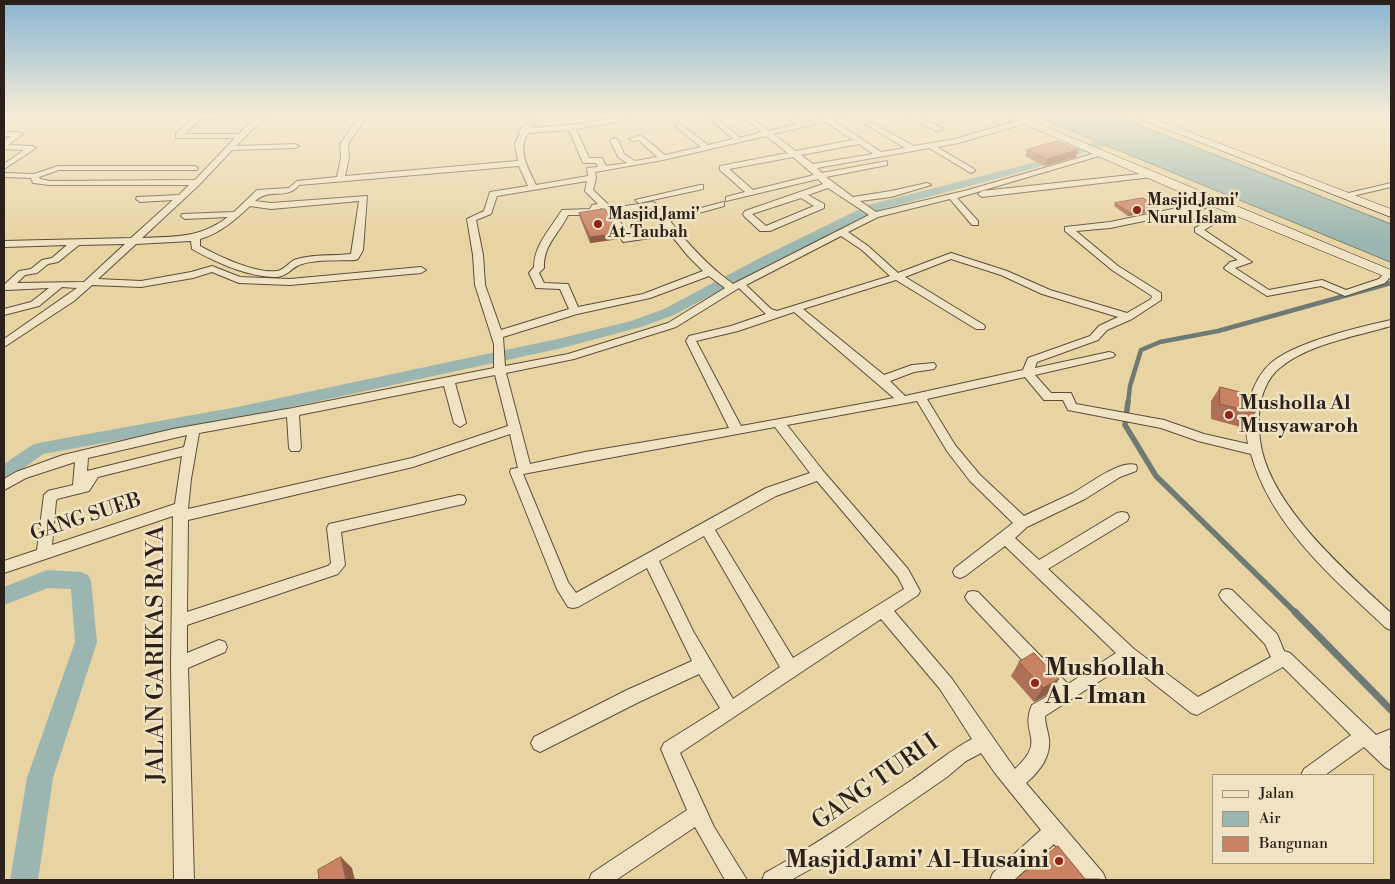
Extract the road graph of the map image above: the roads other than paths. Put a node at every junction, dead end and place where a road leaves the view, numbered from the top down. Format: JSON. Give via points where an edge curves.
{"nodes":[{"id":1,"x":23,"y":156,"type":"edge"},
{"id":2,"x":223,"y":156,"type":"edge"},
{"id":3,"x":345,"y":156,"type":"edge"},
{"id":4,"x":521,"y":156,"type":"edge"},
{"id":5,"x":584,"y":156,"type":"edge"},
{"id":6,"x":624,"y":156,"type":"edge"},
{"id":7,"x":670,"y":156,"type":"edge"},
{"id":8,"x":784,"y":156,"type":"edge"},
{"id":9,"x":799,"y":156,"type":"edge"},
{"id":10,"x":867,"y":156,"type":"edge"},
{"id":11,"x":946,"y":156,"type":"edge"},
{"id":12,"x":1087,"y":156,"type":"edge"},
{"id":13,"x":1106,"y":156,"type":"edge"},
{"id":14,"x":1245,"y":156,"type":"edge"},
{"id":15,"x":662,"y":158,"type":"joint"},
{"id":16,"x":523,"y":163,"type":"junction"},
{"id":17,"x":884,"y":163,"type":"dead end"},
{"id":18,"x":634,"y":164,"type":"junction"},
{"id":19,"x":811,"y":167,"type":"junction"},
{"id":20,"x":194,"y":168,"type":"dead end"},
{"id":21,"x":603,"y":169,"type":"junction"},
{"id":22,"x":971,"y":171,"type":"dead end"},
{"id":23,"x":4,"y":173,"type":"edge"},
{"id":24,"x":1149,"y":175,"type":"junction"},
{"id":25,"x":35,"y":176,"type":"junction"},
{"id":26,"x":820,"y":176,"type":"junction"},
{"id":27,"x":341,"y":178,"type":"junction"},
{"id":28,"x":592,"y":178,"type":"junction"},
{"id":29,"x":197,"y":182,"type":"junction"},
{"id":30,"x":829,"y":185,"type":"junction"},
{"id":31,"x":927,"y":185,"type":"dead end"},
{"id":32,"x":1391,"y":185,"type":"edge"},
{"id":33,"x":532,"y":186,"type":"junction"},
{"id":34,"x":700,"y":187,"type":"dead end"},
{"id":35,"x":970,"y":192,"type":"junction"},
{"id":36,"x":751,"y":193,"type":"junction"},
{"id":37,"x":801,"y":194,"type":"junction"},
{"id":38,"x":1344,"y":194,"type":"junction"},
{"id":39,"x":951,"y":196,"type":"junction"},
{"id":40,"x":181,"y":197,"type":"junction"},
{"id":41,"x":140,"y":199,"type":"dead end"},
{"id":42,"x":729,"y":199,"type":"dead end"},
{"id":43,"x":851,"y":200,"type":"junction"},
{"id":44,"x":248,"y":203,"type":"junction"},
{"id":45,"x":1216,"y":203,"type":"junction"},
{"id":46,"x":721,"y":204,"type":"dead end"},
{"id":47,"x":606,"y":208,"type":"junction"},
{"id":48,"x":1186,"y":211,"type":"junction"},
{"id":49,"x":1391,"y":213,"type":"edge"},
{"id":50,"x":238,"y":214,"type":"junction"},
{"id":51,"x":872,"y":214,"type":"junction"},
{"id":52,"x":186,"y":216,"type":"dead end"},
{"id":53,"x":664,"y":220,"type":"junction"},
{"id":54,"x":975,"y":223,"type":"dead end"},
{"id":55,"x":671,"y":232,"type":"junction"},
{"id":56,"x":841,"y":232,"type":"junction"},
{"id":57,"x":196,"y":237,"type":"junction"},
{"id":58,"x":133,"y":241,"type":"junction"},
{"id":59,"x":76,"y":242,"type":"junction"},
{"id":60,"x":4,"y":244,"type":"edge"},
{"id":61,"x":421,"y":270,"type":"dead end"},
{"id":62,"x":711,"y":273,"type":"junction"},
{"id":63,"x":1390,"y":274,"type":"edge"},
{"id":64,"x":897,"y":277,"type":"junction"},
{"id":65,"x":88,"y":283,"type":"junction"},
{"id":66,"x":60,"y":284,"type":"junction"},
{"id":67,"x":732,"y":285,"type":"junction"},
{"id":68,"x":5,"y":288,"type":"edge"},
{"id":69,"x":797,"y":309,"type":"junction"},
{"id":70,"x":575,"y":311,"type":"junction"},
{"id":71,"x":4,"y":312,"type":"edge"},
{"id":72,"x":775,"y":314,"type":"junction"},
{"id":73,"x":1128,"y":317,"type":"junction"},
{"id":74,"x":1391,"y":323,"type":"edge"},
{"id":75,"x":980,"y":327,"type":"dead end"},
{"id":76,"x":498,"y":340,"type":"junction"},
{"id":77,"x":4,"y":344,"type":"edge"},
{"id":78,"x":1109,"y":355,"type":"dead end"},
{"id":79,"x":930,"y":366,"type":"dead end"},
{"id":80,"x":500,"y":367,"type":"junction"},
{"id":81,"x":1028,"y":374,"type":"junction"},
{"id":82,"x":882,"y":380,"type":"junction"},
{"id":83,"x":449,"y":381,"type":"junction"},
{"id":84,"x":920,"y":397,"type":"junction"},
{"id":85,"x":903,"y":400,"type":"junction"},
{"id":86,"x":293,"y":412,"type":"junction"},
{"id":87,"x":778,"y":422,"type":"junction"},
{"id":88,"x":460,"y":424,"type":"dead end"},
{"id":89,"x":515,"y":428,"type":"junction"},
{"id":90,"x":194,"y":429,"type":"junction"},
{"id":91,"x":737,"y":431,"type":"junction"},
{"id":92,"x":295,"y":448,"type":"dead end"},
{"id":93,"x":189,"y":450,"type":"junction"},
{"id":94,"x":1254,"y":450,"type":"junction"},
{"id":95,"x":82,"y":455,"type":"junction"},
{"id":96,"x":1131,"y":468,"type":"dead end"},
{"id":97,"x":516,"y":472,"type":"dead end"},
{"id":98,"x":819,"y":475,"type":"junction"},
{"id":99,"x":4,"y":485,"type":"edge"},
{"id":100,"x":79,"y":488,"type":"junction"},
{"id":101,"x":459,"y":500,"type":"dead end"},
{"id":102,"x":180,"y":512,"type":"junction"},
{"id":103,"x":1122,"y":516,"type":"dead end"},
{"id":104,"x":1022,"y":524,"type":"junction"},
{"id":105,"x":706,"y":527,"type":"junction"},
{"id":106,"x":1006,"y":538,"type":"junction"},
{"id":107,"x":44,"y":552,"type":"junction"},
{"id":108,"x":650,"y":558,"type":"junction"},
{"id":109,"x":4,"y":566,"type":"edge"},
{"id":110,"x":1037,"y":568,"type":"junction"},
{"id":111,"x":960,"y":572,"type":"dead end"},
{"id":112,"x":1228,"y":595,"type":"dead end"},
{"id":113,"x":973,"y":597,"type":"dead end"},
{"id":114,"x":883,"y":610,"type":"junction"},
{"id":115,"x":179,"y":621,"type":"junction"},
{"id":116,"x":1391,"y":623,"type":"edge"},
{"id":117,"x":219,"y":647,"type":"dead end"},
{"id":118,"x":1128,"y":654,"type":"junction"},
{"id":119,"x":1282,"y":659,"type":"junction"},
{"id":120,"x":179,"y":664,"type":"junction"},
{"id":121,"x":701,"y":665,"type":"junction"},
{"id":122,"x":790,"y":669,"type":"junction"},
{"id":123,"x":1066,"y":694,"type":"junction"},
{"id":124,"x":731,"y":711,"type":"junction"},
{"id":125,"x":1391,"y":737,"type":"edge"},
{"id":126,"x":1369,"y":741,"type":"junction"},
{"id":127,"x":984,"y":742,"type":"junction"},
{"id":128,"x":540,"y":743,"type":"dead end"},
{"id":129,"x":1391,"y":761,"type":"edge"},
{"id":130,"x":1312,"y":774,"type":"edge"},
{"id":131,"x":1014,"y":782,"type":"junction"},
{"id":132,"x":698,"y":814,"type":"junction"},
{"id":133,"x":1054,"y":830,"type":"junction"},
{"id":134,"x":184,"y":880,"type":"edge"},
{"id":135,"x":599,"y":880,"type":"edge"},
{"id":136,"x":737,"y":880,"type":"edge"},
{"id":137,"x":772,"y":880,"type":"edge"},
{"id":138,"x":1000,"y":880,"type":"edge"},
{"id":139,"x":1096,"y":880,"type":"edge"}],
"edges":[{"from":1,"to":23,"type":"street"},
{"from":2,"to":29,"type":"street"},
{"from":3,"to":27,"type":"street"},
{"from":4,"to":16,"type":"street"},
{"from":5,"to":21,"type":"street","via":[[586,161],[599,160]]},
{"from":6,"to":18,"type":"street"},
{"from":7,"to":15,"type":"street"},
{"from":8,"to":36,"type":"street","via":[[723,168]]},
{"from":9,"to":19,"type":"street"},
{"from":10,"to":19,"type":"street"},
{"from":11,"to":22,"type":"street"},
{"from":12,"to":35,"type":"street"},
{"from":13,"to":24,"type":"main road"},
{"from":14,"to":38,"type":"main road"},
{"from":15,"to":18,"type":"street"},
{"from":16,"to":27,"type":"street"},
{"from":16,"to":33,"type":"street"},
{"from":17,"to":26,"type":"street"},
{"from":18,"to":21,"type":"street"},
{"from":19,"to":26,"type":"street"},
{"from":20,"to":25,"type":"street","via":[[58,168]]},
{"from":21,"to":28,"type":"street","via":[[589,171]]},
{"from":23,"to":25,"type":"street"},
{"from":24,"to":35,"type":"street","via":[[988,194]]},
{"from":24,"to":45,"type":"main road"},
{"from":25,"to":29,"type":"street","via":[[36,181],[50,183]]},
{"from":26,"to":30,"type":"street"},
{"from":26,"to":36,"type":"street"},
{"from":27,"to":44,"type":"street","via":[[297,183],[291,190],[260,192]]},
{"from":28,"to":33,"type":"street"},
{"from":28,"to":47,"type":"street","via":[[589,191]]},
{"from":29,"to":40,"type":"street"},
{"from":30,"to":37,"type":"street"},
{"from":30,"to":43,"type":"street"},
{"from":31,"to":43,"type":"street"},
{"from":32,"to":38,"type":"street"},
{"from":33,"to":76,"type":"street","via":[[493,194],[488,212],[470,219],[478,255],[480,285]]},
{"from":34,"to":47,"type":"street"},
{"from":35,"to":39,"type":"street"},
{"from":36,"to":42,"type":"street"},
{"from":37,"to":37,"type":"street","via":[[748,213],[747,214],[766,229],[821,206]]},
{"from":38,"to":49,"type":"main road"},
{"from":39,"to":51,"type":"street"},
{"from":39,"to":54,"type":"street"},
{"from":40,"to":41,"type":"street"},
{"from":40,"to":58,"type":"street"},
{"from":43,"to":51,"type":"street"},
{"from":44,"to":50,"type":"street"},
{"from":44,"to":57,"type":"street","via":[[271,206],[364,198],[355,257],[298,262],[277,274],[216,258],[195,247]]},
{"from":45,"to":48,"type":"street"},
{"from":45,"to":63,"type":"main road"},
{"from":46,"to":53,"type":"street"},
{"from":47,"to":53,"type":"street","via":[[652,205]]},
{"from":47,"to":55,"type":"street","via":[[627,240]]},
{"from":47,"to":70,"type":"street","via":[[595,207],[593,212],[565,212],[538,259],[539,268],[534,273],[540,286],[564,286]]},
{"from":48,"to":63,"type":"street","via":[[1210,224],[1198,230],[1247,262],[1233,264],[1229,268],[1267,293],[1322,283],[1345,293],[1382,281]]},
{"from":48,"to":73,"type":"street","via":[[1068,229],[1115,268],[1157,295],[1156,300]]},
{"from":50,"to":52,"type":"street"},
{"from":50,"to":57,"type":"street","via":[[215,230]]},
{"from":51,"to":56,"type":"street"},
{"from":53,"to":55,"type":"street"},
{"from":55,"to":62,"type":"street"},
{"from":56,"to":64,"type":"street"},
{"from":56,"to":67,"type":"street"},
{"from":57,"to":58,"type":"street"},
{"from":58,"to":59,"type":"street"},
{"from":58,"to":65,"type":"street"},
{"from":59,"to":60,"type":"street"},
{"from":59,"to":68,"type":"street","via":[[55,260],[45,262],[34,271],[22,273]]},
{"from":61,"to":65,"type":"street","via":[[290,282],[239,280],[212,269],[141,284]]},
{"from":62,"to":67,"type":"street"},
{"from":62,"to":70,"type":"street","via":[[640,297]]},
{"from":64,"to":69,"type":"street"},
{"from":64,"to":73,"type":"street","via":[[951,256],[1004,272],[1046,292]]},
{"from":64,"to":75,"type":"street"},
{"from":65,"to":66,"type":"street"},
{"from":65,"to":77,"type":"street"},
{"from":66,"to":68,"type":"street"},
{"from":66,"to":71,"type":"street","via":[[35,304]]},
{"from":67,"to":72,"type":"street"},
{"from":67,"to":80,"type":"street","via":[[672,324],[570,357]]},
{"from":69,"to":72,"type":"street"},
{"from":69,"to":82,"type":"street"},
{"from":70,"to":76,"type":"street"},
{"from":72,"to":91,"type":"street","via":[[690,340]]},
{"from":73,"to":81,"type":"street","via":[[1103,328],[1094,338],[1032,360]]},
{"from":74,"to":94,"type":"street","via":[[1296,354],[1275,366],[1262,383],[1254,404]]},
{"from":76,"to":80,"type":"street"},
{"from":78,"to":81,"type":"street"},
{"from":79,"to":82,"type":"street"},
{"from":80,"to":83,"type":"street"},
{"from":80,"to":89,"type":"street"},
{"from":81,"to":84,"type":"street"},
{"from":81,"to":94,"type":"street","via":[[1048,397],[1067,396],[1072,407],[1164,424],[1202,438]]},
{"from":82,"to":85,"type":"street"},
{"from":83,"to":86,"type":"street"},
{"from":83,"to":88,"type":"street"},
{"from":84,"to":85,"type":"street"},
{"from":84,"to":104,"type":"street","via":[[946,440],[975,478]]},
{"from":85,"to":87,"type":"street"},
{"from":86,"to":90,"type":"street"},
{"from":86,"to":92,"type":"street"},
{"from":87,"to":91,"type":"street"},
{"from":87,"to":98,"type":"street"},
{"from":89,"to":91,"type":"street","via":[[526,470]]},
{"from":89,"to":102,"type":"street","name":"GANG SUEB","via":[[413,462]]},
{"from":90,"to":93,"type":"street","name":"JALAN GARIKAS RAYA"},
{"from":90,"to":95,"type":"street"},
{"from":93,"to":100,"type":"street","via":[[94,473],[85,486]]},
{"from":93,"to":102,"type":"street","name":"JALAN GARIKAS RAYA"},
{"from":94,"to":116,"type":"street","via":[[1266,482],[1294,522],[1338,572]]},
{"from":95,"to":99,"type":"street","via":[[21,475]]},
{"from":95,"to":100,"type":"street"},
{"from":96,"to":104,"type":"street"},
{"from":97,"to":108,"type":"street","via":[[562,585],[573,602]]},
{"from":98,"to":105,"type":"street","via":[[772,492]]},
{"from":98,"to":114,"type":"street","via":[[903,573],[913,591]]},
{"from":100,"to":107,"type":"street","via":[[55,494],[49,499]]},
{"from":101,"to":115,"type":"street","via":[[334,528],[338,565],[333,570]]},
{"from":102,"to":107,"type":"street","name":"GANG SUEB"},
{"from":102,"to":115,"type":"street","name":"JALAN GARIKAS RAYA"},
{"from":103,"to":110,"type":"street"},
{"from":104,"to":106,"type":"street"},
{"from":105,"to":108,"type":"street"},
{"from":105,"to":122,"type":"street"},
{"from":106,"to":110,"type":"street"},
{"from":106,"to":111,"type":"street"},
{"from":107,"to":109,"type":"street","name":"GANG SUEB"},
{"from":108,"to":121,"type":"street"},
{"from":110,"to":118,"type":"street"},
{"from":112,"to":119,"type":"street","via":[[1271,639]]},
{"from":113,"to":123,"type":"street"},
{"from":114,"to":122,"type":"street"},
{"from":114,"to":127,"type":"street","via":[[946,684]]},
{"from":115,"to":120,"type":"street","name":"JALAN GARIKAS RAYA"},
{"from":117,"to":120,"type":"street"},
{"from":118,"to":119,"type":"street","via":[[1196,707]]},
{"from":118,"to":123,"type":"street"},
{"from":119,"to":126,"type":"street"},
{"from":120,"to":134,"type":"street","name":"JALAN GARIKAS RAYA","via":[[186,734]]},
{"from":121,"to":124,"type":"street"},
{"from":121,"to":128,"type":"street"},
{"from":122,"to":124,"type":"street"},
{"from":123,"to":131,"type":"street","via":[[1037,713],[1036,722],[1042,742],[1038,756]]},
{"from":124,"to":132,"type":"street","via":[[670,749]]},
{"from":125,"to":126,"type":"street"},
{"from":126,"to":129,"type":"street"},
{"from":126,"to":130,"type":"street"},
{"from":127,"to":131,"type":"street"},
{"from":127,"to":137,"type":"street","name":"GANG TURI I","via":[[960,755],[820,853]]},
{"from":131,"to":133,"type":"street"},
{"from":132,"to":135,"type":"street"},
{"from":132,"to":136,"type":"street","via":[[727,868]]},
{"from":133,"to":138,"type":"street"},
{"from":133,"to":139,"type":"street"}]}
